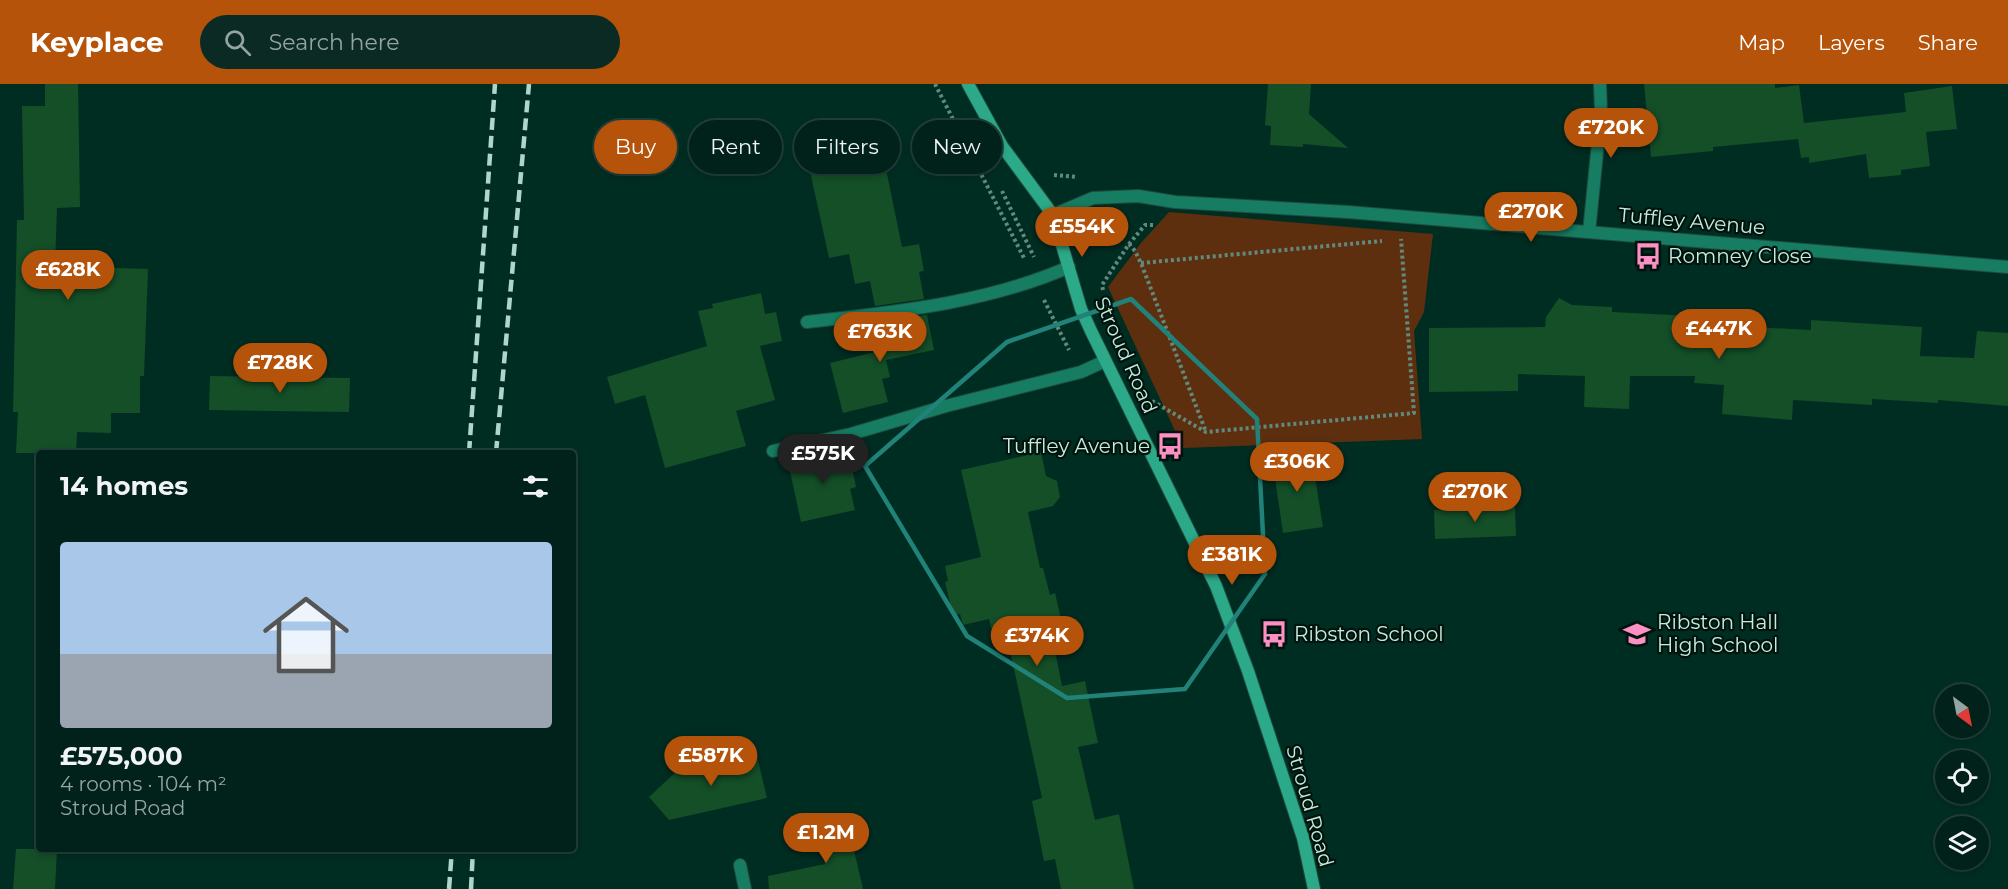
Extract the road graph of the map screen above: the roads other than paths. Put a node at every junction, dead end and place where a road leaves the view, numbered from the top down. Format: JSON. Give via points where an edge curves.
{"nodes":[{"id":1,"x":968,"y":84,"type":"edge"},
{"id":2,"x":1600,"y":84,"type":"edge"},
{"id":3,"x":1053,"y":215,"type":"junction"},
{"id":4,"x":1589,"y":232,"type":"junction"},
{"id":5,"x":1069,"y":267,"type":"junction"},
{"id":6,"x":2008,"y":267,"type":"edge"},
{"id":7,"x":807,"y":322,"type":"dead end"},
{"id":8,"x":1105,"y":361,"type":"junction"},
{"id":9,"x":773,"y":451,"type":"dead end"},
{"id":10,"x":740,"y":865,"type":"dead end"},
{"id":11,"x":745,"y":889,"type":"edge"},
{"id":12,"x":1314,"y":889,"type":"edge"}],
"edges":[{"from":1,"to":3,"type":"main road","name":"Stroud Road","via":[[1002,146]]},
{"from":2,"to":4,"type":"street"},
{"from":3,"to":4,"type":"street","name":"Tuffley Avenue","via":[[1092,198],[1138,196],[1175,202]]},
{"from":3,"to":5,"type":"main road","name":"Stroud Road"},
{"from":4,"to":6,"type":"street","name":"Tuffley Avenue"},
{"from":5,"to":7,"type":"street","via":[[1040,279],[916,310]]},
{"from":5,"to":8,"type":"main road","name":"Stroud Road","via":[[1081,309]]},
{"from":8,"to":9,"type":"street","via":[[1081,372]]},
{"from":8,"to":12,"type":"main road","name":"Stroud Road","via":[[1216,586],[1303,838]]},
{"from":10,"to":11,"type":"street"}]}
